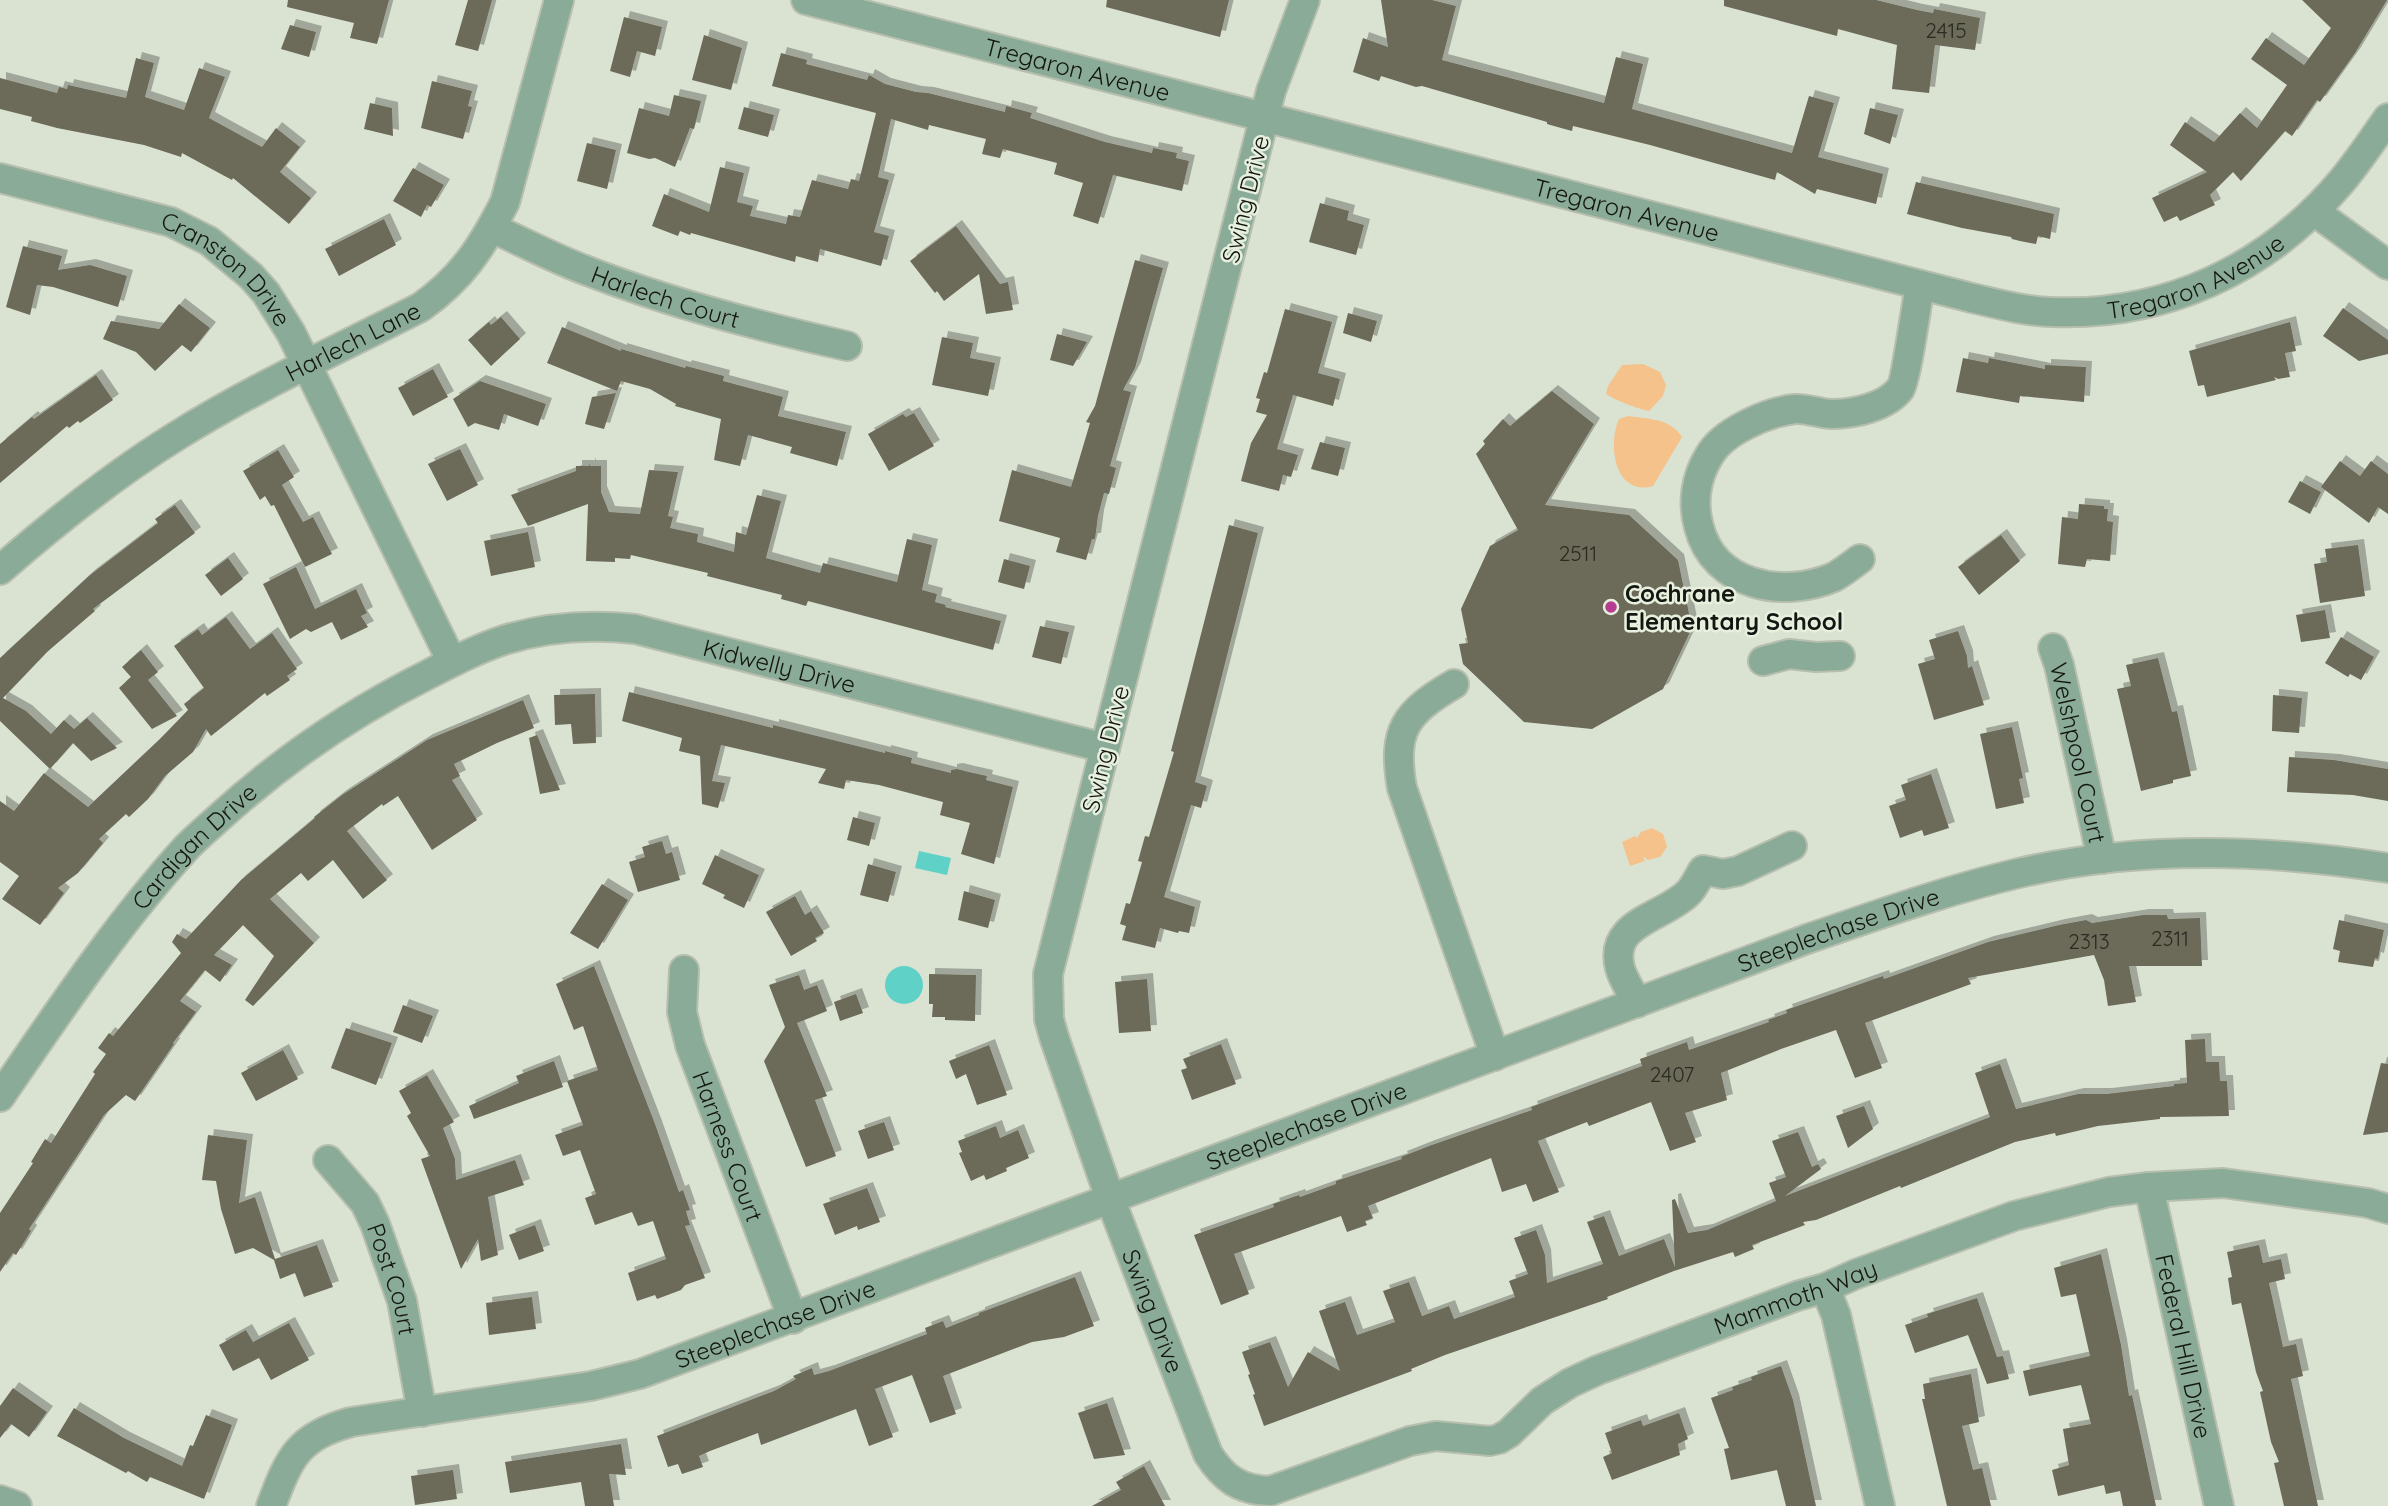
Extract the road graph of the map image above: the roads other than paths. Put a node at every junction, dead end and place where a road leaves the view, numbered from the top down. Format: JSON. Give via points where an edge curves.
{"nodes":[{"id":1,"x":559,"y":0,"type":"edge"},
{"id":2,"x":806,"y":0,"type":"edge"},
{"id":3,"x":1305,"y":0,"type":"edge"},
{"id":4,"x":1265,"y":117,"type":"junction"},
{"id":5,"x":2388,"y":118,"type":"edge"},
{"id":6,"x":0,"y":178,"type":"edge"},
{"id":7,"x":2314,"y":211,"type":"junction"},
{"id":8,"x":492,"y":228,"type":"junction"},
{"id":9,"x":2388,"y":265,"type":"edge"},
{"id":10,"x":1920,"y":285,"type":"junction"},
{"id":11,"x":847,"y":346,"type":"dead end"},
{"id":12,"x":308,"y":365,"type":"junction"},
{"id":13,"x":1860,"y":559,"type":"dead end"},
{"id":14,"x":0,"y":570,"type":"edge"},
{"id":15,"x":2053,"y":648,"type":"dead end"},
{"id":16,"x":1840,"y":656,"type":"dead end"},
{"id":17,"x":1763,"y":661,"type":"dead end"},
{"id":18,"x":452,"y":662,"type":"junction"},
{"id":19,"x":1454,"y":684,"type":"dead end"},
{"id":20,"x":1105,"y":748,"type":"junction"},
{"id":21,"x":1792,"y":846,"type":"dead end"},
{"id":22,"x":2102,"y":859,"type":"junction"},
{"id":23,"x":2388,"y":868,"type":"edge"},
{"id":24,"x":684,"y":971,"type":"dead end"},
{"id":25,"x":1637,"y":1003,"type":"junction"},
{"id":26,"x":1495,"y":1056,"type":"junction"},
{"id":27,"x":0,"y":1097,"type":"edge"},
{"id":28,"x":328,"y":1160,"type":"dead end"},
{"id":29,"x":2149,"y":1187,"type":"junction"},
{"id":30,"x":1111,"y":1201,"type":"junction"},
{"id":31,"x":2388,"y":1209,"type":"edge"},
{"id":32,"x":1825,"y":1288,"type":"junction"},
{"id":33,"x":793,"y":1319,"type":"junction"},
{"id":34,"x":422,"y":1412,"type":"junction"},
{"id":35,"x":1230,"y":1481,"type":"joint"},
{"id":36,"x":0,"y":1500,"type":"edge"},
{"id":37,"x":18,"y":1506,"type":"edge"},
{"id":38,"x":271,"y":1506,"type":"edge"},
{"id":39,"x":1880,"y":1506,"type":"edge"},
{"id":40,"x":2219,"y":1506,"type":"edge"}],
"edges":[{"from":1,"to":8,"type":"street","name":"Harlech Lane","via":[[505,202]]},
{"from":2,"to":4,"type":"street","name":"Tregaron Avenue"},
{"from":3,"to":4,"type":"street","name":"Swing Drive"},
{"from":4,"to":10,"type":"street","name":"Tregaron Avenue"},
{"from":4,"to":20,"type":"street","name":"Swing Drive"},
{"from":5,"to":7,"type":"street","name":"Tregaron Avenue","via":[[2342,182]]},
{"from":6,"to":12,"type":"street","name":"Cranston Drive","via":[[171,222],[209,241],[266,293]]},
{"from":7,"to":9,"type":"street"},
{"from":7,"to":10,"type":"street","name":"Tregaron Avenue","via":[[2286,237],[2219,279],[2131,307],[2050,312],[2019,309]]},
{"from":8,"to":11,"type":"street","name":"Harlech Court","via":[[660,297]]},
{"from":8,"to":12,"type":"street","name":"Harlech Lane","via":[[461,275],[442,292]]},
{"from":10,"to":13,"type":"street","via":[[1902,387],[1888,400],[1860,410],[1831,414],[1796,409],[1758,419],[1732,433],[1710,454],[1698,481],[1695,513],[1704,546],[1728,571],[1754,584],[1811,585],[1836,576]]},
{"from":12,"to":14,"type":"street","name":"Harlech Lane","via":[[220,410],[116,476]]},
{"from":12,"to":18,"type":"street","name":"Cranston Drive"},
{"from":15,"to":22,"type":"street","name":"Welshpool Court"},
{"from":16,"to":17,"type":"street","via":[[1789,654]]},
{"from":18,"to":20,"type":"street","name":"Kidwelly Drive","via":[[506,639],[556,629],[635,629]]},
{"from":18,"to":27,"type":"street","name":"Cardigan Drive","via":[[325,734],[258,782],[189,845],[117,929]]},
{"from":19,"to":26,"type":"street","via":[[1426,700],[1408,718],[1399,741],[1398,767]]},
{"from":20,"to":30,"type":"street","name":"Swing Drive","via":[[1048,974],[1047,996],[1054,1037]]},
{"from":21,"to":25,"type":"street","via":[[1738,871],[1703,870],[1688,893],[1628,929],[1619,949],[1620,969]]},
{"from":22,"to":23,"type":"street","name":"Steeplechase Drive","via":[[2207,852],[2323,858]]},
{"from":22,"to":25,"type":"street","name":"Steeplechase Drive","via":[[2022,872],[1950,891]]},
{"from":24,"to":33,"type":"street","name":"Harness Court","via":[[682,1012],[690,1045]]},
{"from":25,"to":26,"type":"street","name":"Steeplechase Drive"},
{"from":26,"to":30,"type":"street","name":"Steeplechase Drive"},
{"from":28,"to":34,"type":"street","name":"Post Court","via":[[365,1203],[375,1224],[402,1301]]},
{"from":29,"to":31,"type":"street","name":"Mammoth Way","via":[[2223,1183]]},
{"from":29,"to":32,"type":"street","name":"Mammoth Way","via":[[2109,1192],[2014,1216]]},
{"from":29,"to":40,"type":"street","name":"Federal Hill Drive"},
{"from":30,"to":33,"type":"street","name":"Steeplechase Drive"},
{"from":30,"to":35,"type":"street","name":"Swing Drive","via":[[1208,1454]]},
{"from":32,"to":35,"type":"street","name":"Mammoth Way","via":[[1598,1370],[1542,1401],[1509,1433],[1490,1441],[1436,1436],[1410,1441],[1270,1490]]},
{"from":32,"to":39,"type":"street","via":[[1836,1315]]},
{"from":33,"to":34,"type":"street","name":"Steeplechase Drive","via":[[640,1374]]},
{"from":34,"to":38,"type":"street","name":"Steeplechase Drive","via":[[351,1422],[313,1437],[295,1453]]},
{"from":36,"to":37,"type":"street"}]}
